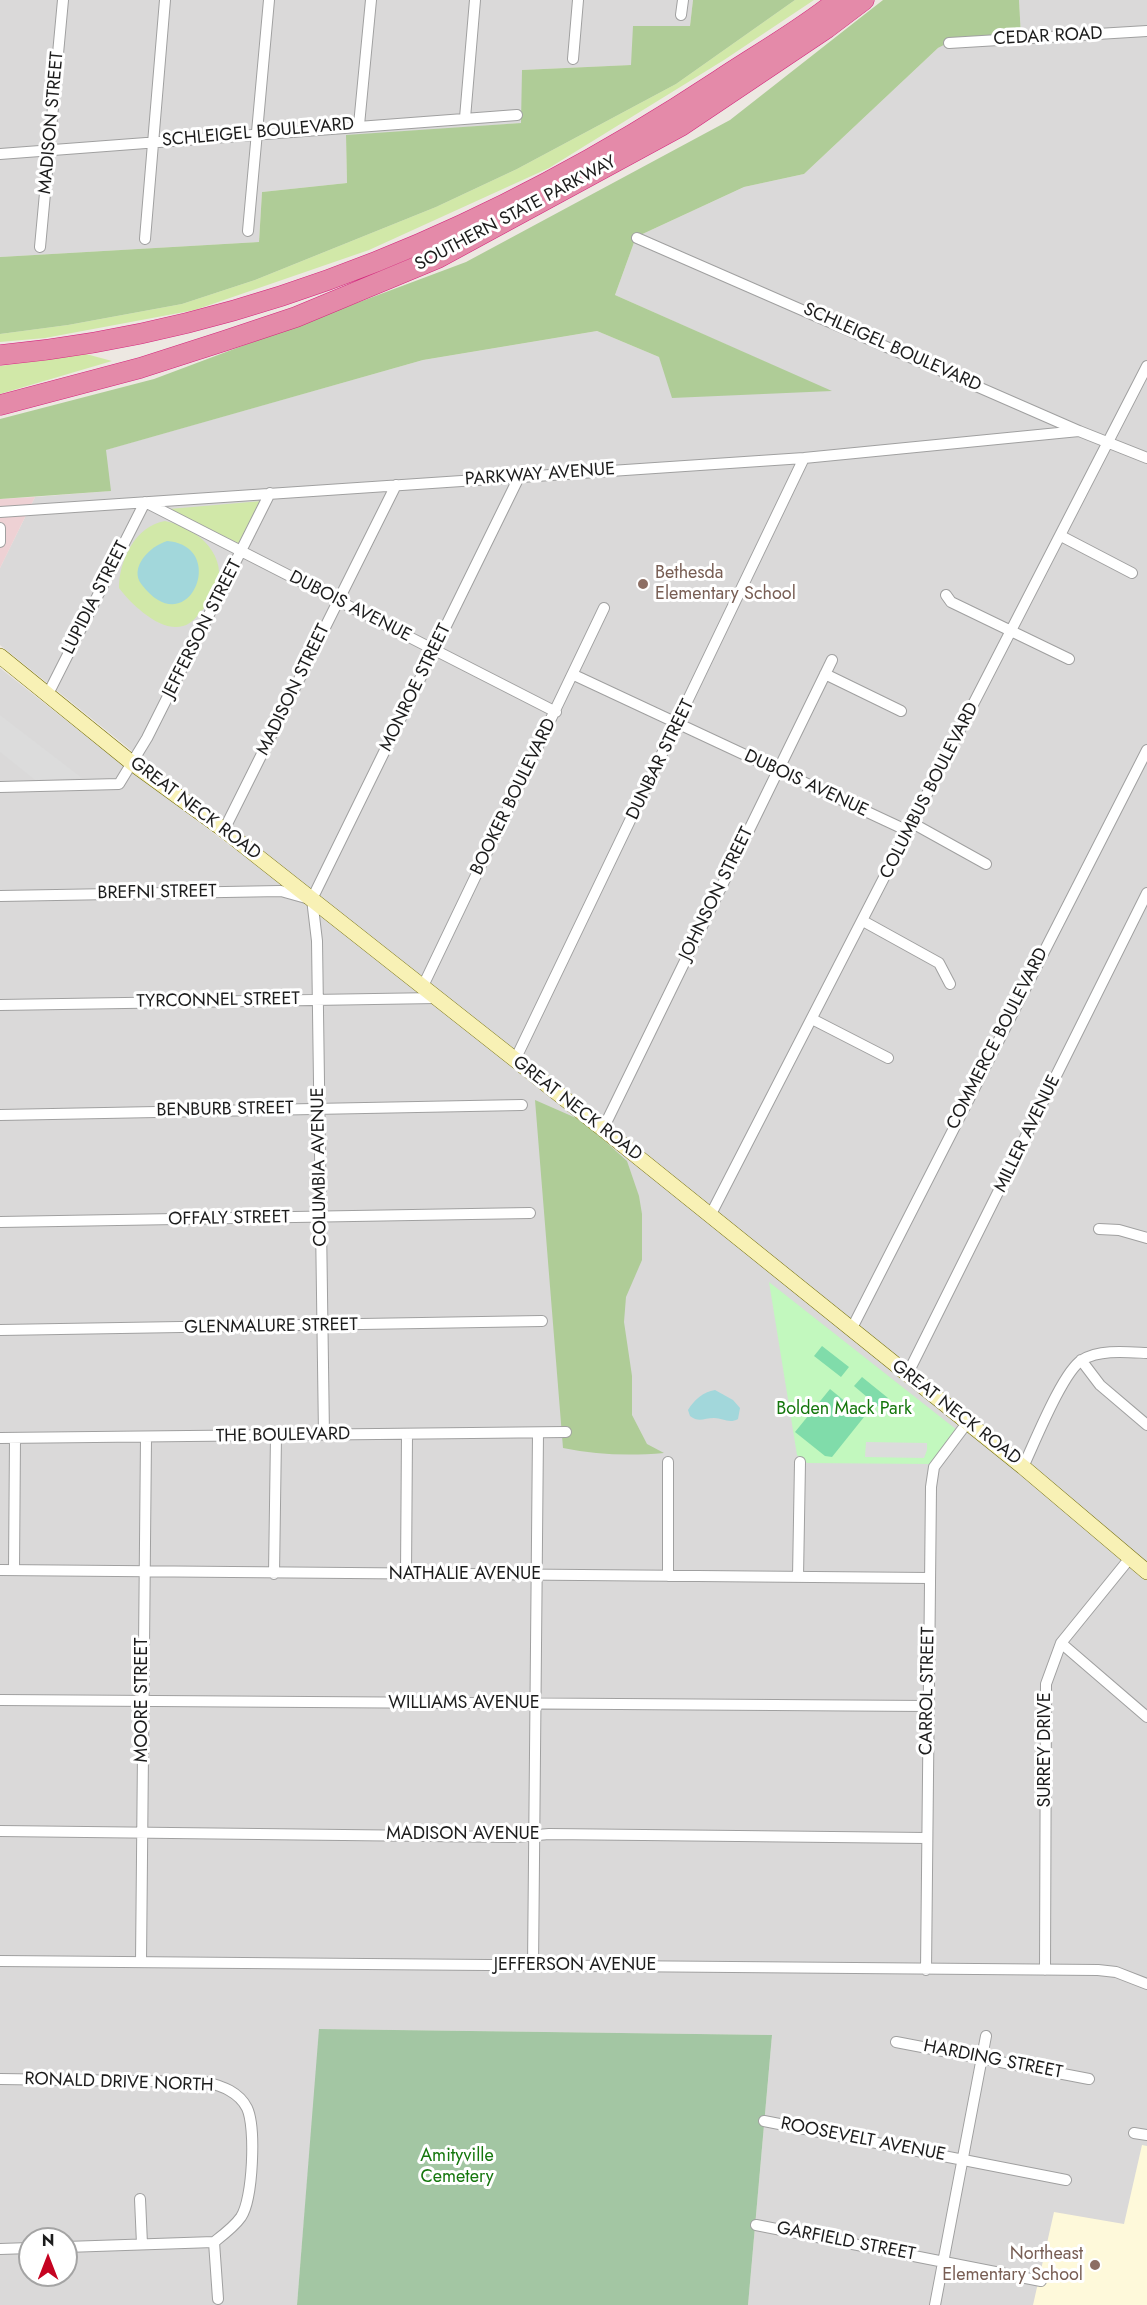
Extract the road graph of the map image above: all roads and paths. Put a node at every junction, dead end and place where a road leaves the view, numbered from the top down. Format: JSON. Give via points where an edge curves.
{"nodes":[{"id":1,"x":63,"y":0,"type":"edge"},
{"id":2,"x":165,"y":0,"type":"edge"},
{"id":3,"x":268,"y":0,"type":"edge"},
{"id":4,"x":371,"y":0,"type":"edge"},
{"id":5,"x":476,"y":0,"type":"edge"},
{"id":6,"x":578,"y":0,"type":"edge"},
{"id":7,"x":683,"y":0,"type":"edge"},
{"id":8,"x":838,"y":0,"type":"edge"},
{"id":9,"x":864,"y":0,"type":"edge"},
{"id":10,"x":681,"y":15,"type":"dead end"},
{"id":11,"x":1147,"y":31,"type":"edge"},
{"id":12,"x":949,"y":43,"type":"dead end"},
{"id":13,"x":573,"y":59,"type":"dead end"},
{"id":14,"x":517,"y":115,"type":"dead end"},
{"id":15,"x":465,"y":118,"type":"junction"},
{"id":16,"x":359,"y":125,"type":"junction"},
{"id":17,"x":256,"y":136,"type":"junction"},
{"id":18,"x":152,"y":142,"type":"junction"},
{"id":19,"x":49,"y":150,"type":"junction"},
{"id":20,"x":0,"y":154,"type":"edge"},
{"id":21,"x":248,"y":231,"type":"dead end"},
{"id":22,"x":636,"y":238,"type":"dead end"},
{"id":23,"x":145,"y":239,"type":"dead end"},
{"id":24,"x":40,"y":247,"type":"dead end"},
{"id":25,"x":0,"y":355,"type":"edge"},
{"id":26,"x":1147,"y":366,"type":"edge"},
{"id":27,"x":0,"y":405,"type":"edge"},
{"id":28,"x":1079,"y":431,"type":"junction"},
{"id":29,"x":1108,"y":442,"type":"junction"},
{"id":30,"x":804,"y":458,"type":"junction"},
{"id":31,"x":1147,"y":458,"type":"edge"},
{"id":32,"x":519,"y":477,"type":"junction"},
{"id":33,"x":396,"y":485,"type":"junction"},
{"id":34,"x":270,"y":493,"type":"junction"},
{"id":35,"x":145,"y":502,"type":"junction"},
{"id":36,"x":0,"y":512,"type":"edge"},
{"id":37,"x":0,"y":528,"type":"edge"},
{"id":38,"x":1061,"y":536,"type":"junction"},
{"id":39,"x":0,"y":542,"type":"edge"},
{"id":40,"x":242,"y":552,"type":"junction"},
{"id":41,"x":1132,"y":573,"type":"dead end"},
{"id":42,"x":946,"y":595,"type":"dead end"},
{"id":43,"x":338,"y":600,"type":"junction"},
{"id":44,"x":604,"y":608,"type":"dead end"},
{"id":45,"x":1012,"y":632,"type":"junction"},
{"id":46,"x":436,"y":650,"type":"junction"},
{"id":47,"x":0,"y":656,"type":"edge"},
{"id":48,"x":1069,"y":659,"type":"dead end"},
{"id":49,"x":832,"y":660,"type":"dead end"},
{"id":50,"x":574,"y":675,"type":"junction"},
{"id":51,"x":825,"y":675,"type":"junction"},
{"id":52,"x":48,"y":694,"type":"junction"},
{"id":53,"x":901,"y":711,"type":"dead end"},
{"id":54,"x":556,"y":712,"type":"junction"},
{"id":55,"x":679,"y":724,"type":"junction"},
{"id":56,"x":1147,"y":750,"type":"edge"},
{"id":57,"x":132,"y":763,"type":"junction"},
{"id":58,"x":777,"y":770,"type":"junction"},
{"id":59,"x":0,"y":787,"type":"edge"},
{"id":60,"x":911,"y":828,"type":"junction"},
{"id":61,"x":224,"y":830,"type":"junction"},
{"id":62,"x":986,"y":864,"type":"dead end"},
{"id":63,"x":1147,"y":893,"type":"edge"},
{"id":64,"x":0,"y":896,"type":"edge"},
{"id":65,"x":312,"y":900,"type":"junction"},
{"id":66,"x":863,"y":921,"type":"junction"},
{"id":67,"x":950,"y":984,"type":"dead end"},
{"id":68,"x":423,"y":986,"type":"junction"},
{"id":69,"x":437,"y":998,"type":"junction"},
{"id":70,"x":318,"y":1000,"type":"junction"},
{"id":71,"x":0,"y":1005,"type":"edge"},
{"id":72,"x":812,"y":1018,"type":"junction"},
{"id":73,"x":888,"y":1058,"type":"dead end"},
{"id":74,"x":515,"y":1060,"type":"junction"},
{"id":75,"x":522,"y":1105,"type":"dead end"},
{"id":76,"x":319,"y":1108,"type":"junction"},
{"id":77,"x":0,"y":1115,"type":"edge"},
{"id":78,"x":603,"y":1129,"type":"junction"},
{"id":79,"x":531,"y":1213,"type":"dead end"},
{"id":80,"x":710,"y":1216,"type":"junction"},
{"id":81,"x":321,"y":1218,"type":"junction"},
{"id":82,"x":0,"y":1222,"type":"edge"},
{"id":83,"x":1099,"y":1229,"type":"dead end"},
{"id":84,"x":1147,"y":1238,"type":"edge"},
{"id":85,"x":542,"y":1321,"type":"dead end"},
{"id":86,"x":323,"y":1326,"type":"junction"},
{"id":87,"x":0,"y":1330,"type":"edge"},
{"id":88,"x":851,"y":1330,"type":"junction"},
{"id":89,"x":1147,"y":1353,"type":"edge"},
{"id":90,"x":1081,"y":1360,"type":"junction"},
{"id":91,"x":907,"y":1375,"type":"junction"},
{"id":92,"x":967,"y":1423,"type":"junction"},
{"id":93,"x":1147,"y":1425,"type":"edge"},
{"id":94,"x":566,"y":1432,"type":"dead end"},
{"id":95,"x":538,"y":1433,"type":"junction"},
{"id":96,"x":407,"y":1434,"type":"junction"},
{"id":97,"x":324,"y":1435,"type":"junction"},
{"id":98,"x":276,"y":1436,"type":"junction"},
{"id":99,"x":0,"y":1438,"type":"edge"},
{"id":100,"x":15,"y":1438,"type":"junction"},
{"id":101,"x":146,"y":1438,"type":"junction"},
{"id":102,"x":668,"y":1462,"type":"dead end"},
{"id":103,"x":800,"y":1462,"type":"dead end"},
{"id":104,"x":1023,"y":1467,"type":"junction"},
{"id":105,"x":1130,"y":1558,"type":"junction"},
{"id":106,"x":0,"y":1570,"type":"edge"},
{"id":107,"x":14,"y":1570,"type":"junction"},
{"id":108,"x":1147,"y":1572,"type":"edge"},
{"id":109,"x":144,"y":1573,"type":"junction"},
{"id":110,"x":274,"y":1574,"type":"junction"},
{"id":111,"x":406,"y":1574,"type":"junction"},
{"id":112,"x":537,"y":1575,"type":"junction"},
{"id":113,"x":668,"y":1576,"type":"junction"},
{"id":114,"x":798,"y":1577,"type":"junction"},
{"id":115,"x":929,"y":1578,"type":"junction"},
{"id":116,"x":1061,"y":1643,"type":"junction"},
{"id":117,"x":0,"y":1700,"type":"edge"},
{"id":118,"x":143,"y":1702,"type":"junction"},
{"id":119,"x":535,"y":1705,"type":"junction"},
{"id":120,"x":928,"y":1706,"type":"junction"},
{"id":121,"x":1147,"y":1717,"type":"edge"},
{"id":122,"x":0,"y":1831,"type":"edge"},
{"id":123,"x":142,"y":1833,"type":"junction"},
{"id":124,"x":534,"y":1835,"type":"junction"},
{"id":125,"x":926,"y":1838,"type":"junction"},
{"id":126,"x":0,"y":1961,"type":"edge"},
{"id":127,"x":141,"y":1962,"type":"junction"},
{"id":128,"x":533,"y":1966,"type":"junction"},
{"id":129,"x":926,"y":1970,"type":"junction"},
{"id":130,"x":1045,"y":1970,"type":"junction"},
{"id":131,"x":1147,"y":1984,"type":"edge"},
{"id":132,"x":986,"y":2036,"type":"dead end"},
{"id":133,"x":896,"y":2042,"type":"dead end"},
{"id":134,"x":982,"y":2058,"type":"junction"},
{"id":135,"x":0,"y":2079,"type":"edge"},
{"id":136,"x":1089,"y":2079,"type":"dead end"},
{"id":137,"x":764,"y":2121,"type":"dead end"},
{"id":138,"x":1134,"y":2133,"type":"dead end"},
{"id":139,"x":1147,"y":2135,"type":"edge"},
{"id":140,"x":963,"y":2160,"type":"junction"},
{"id":141,"x":1066,"y":2180,"type":"dead end"},
{"id":142,"x":140,"y":2199,"type":"dead end"},
{"id":143,"x":756,"y":2225,"type":"dead end"},
{"id":144,"x":214,"y":2242,"type":"junction"},
{"id":145,"x":142,"y":2244,"type":"junction"},
{"id":146,"x":78,"y":2247,"type":"edge"},
{"id":147,"x":18,"y":2248,"type":"edge"},
{"id":148,"x":0,"y":2249,"type":"edge"},
{"id":149,"x":943,"y":2262,"type":"junction"},
{"id":150,"x":1041,"y":2281,"type":"dead end"},
{"id":151,"x":218,"y":2299,"type":"dead end"},
{"id":152,"x":935,"y":2305,"type":"edge"}],
"edges":[{"from":1,"to":19,"type":"street","name":"MADISON STREET"},
{"from":2,"to":18,"type":"street"},
{"from":3,"to":17,"type":"street"},
{"from":4,"to":16,"type":"street"},
{"from":5,"to":15,"type":"street"},
{"from":6,"to":13,"type":"street"},
{"from":7,"to":10,"type":"street"},
{"from":8,"to":25,"type":"highway","name":"SOUTHERN STATE PARKWAY","via":[[676,109],[534,190],[430,240],[276,297],[190,323],[96,343]]},
{"from":9,"to":27,"type":"highway","name":"SOUTHERN STATE PARKWAY","via":[[681,126],[438,258],[265,327],[140,368]]},
{"from":11,"to":12,"type":"street","name":"CEDAR ROAD"},
{"from":14,"to":15,"type":"street","name":"SCHLEIGEL BOULEVARD"},
{"from":15,"to":16,"type":"street","name":"SCHLEIGEL BOULEVARD"},
{"from":16,"to":17,"type":"street","name":"SCHLEIGEL BOULEVARD"},
{"from":17,"to":18,"type":"street","name":"SCHLEIGEL BOULEVARD"},
{"from":17,"to":21,"type":"street"},
{"from":18,"to":19,"type":"street","name":"SCHLEIGEL BOULEVARD"},
{"from":18,"to":23,"type":"street"},
{"from":19,"to":20,"type":"street","name":"SCHLEIGEL BOULEVARD"},
{"from":19,"to":24,"type":"street","name":"MADISON STREET"},
{"from":22,"to":28,"type":"street","name":"SCHLEIGEL BOULEVARD"},
{"from":26,"to":29,"type":"street","name":"COLUMBUS BOULEVARD"},
{"from":28,"to":29,"type":"street","name":"SCHLEIGEL BOULEVARD"},
{"from":28,"to":30,"type":"street","name":"PARKWAY AVENUE"},
{"from":29,"to":31,"type":"street","name":"SCHLEIGEL BOULEVARD"},
{"from":29,"to":38,"type":"street","name":"COLUMBUS BOULEVARD"},
{"from":30,"to":32,"type":"street","name":"PARKWAY AVENUE"},
{"from":30,"to":55,"type":"street","name":"DUNBAR STREET"},
{"from":32,"to":33,"type":"street","name":"PARKWAY AVENUE"},
{"from":32,"to":46,"type":"street","name":"MONROE STREET"},
{"from":33,"to":34,"type":"street","name":"PARKWAY AVENUE"},
{"from":33,"to":43,"type":"street","name":"MADISON STREET"},
{"from":34,"to":35,"type":"street","name":"PARKWAY AVENUE"},
{"from":34,"to":40,"type":"street","name":"JEFFERSON STREET"},
{"from":35,"to":36,"type":"street","name":"PARKWAY AVENUE"},
{"from":35,"to":40,"type":"street","name":"DUBOIS AVENUE"},
{"from":35,"to":52,"type":"street","name":"LUPIDIA STREET"},
{"from":37,"to":39,"type":"street"},
{"from":38,"to":41,"type":"street"},
{"from":38,"to":45,"type":"street","name":"COLUMBUS BOULEVARD"},
{"from":40,"to":43,"type":"street","name":"DUBOIS AVENUE"},
{"from":40,"to":57,"type":"street","name":"JEFFERSON STREET"},
{"from":42,"to":45,"type":"street","via":[[951,602]]},
{"from":43,"to":46,"type":"street","name":"DUBOIS AVENUE"},
{"from":43,"to":61,"type":"street","name":"MADISON STREET"},
{"from":44,"to":50,"type":"street","name":"BOOKER BOULEVARD"},
{"from":45,"to":48,"type":"street"},
{"from":45,"to":60,"type":"street","name":"COLUMBUS BOULEVARD"},
{"from":46,"to":54,"type":"street","name":"DUBOIS AVENUE"},
{"from":46,"to":65,"type":"street","name":"MONROE STREET"},
{"from":47,"to":52,"type":"main road","name":"GREAT NECK ROAD"},
{"from":49,"to":51,"type":"street","name":"JOHNSON STREET"},
{"from":50,"to":54,"type":"street","name":"BOOKER BOULEVARD"},
{"from":50,"to":55,"type":"street","name":"DUBOIS AVENUE"},
{"from":51,"to":53,"type":"street"},
{"from":51,"to":58,"type":"street","name":"JOHNSON STREET"},
{"from":52,"to":57,"type":"main road","name":"GREAT NECK ROAD"},
{"from":54,"to":68,"type":"street","name":"BOOKER BOULEVARD"},
{"from":55,"to":58,"type":"street","name":"DUBOIS AVENUE"},
{"from":55,"to":74,"type":"street","name":"DUNBAR STREET"},
{"from":56,"to":88,"type":"street","name":"COMMERCE BOULEVARD"},
{"from":57,"to":59,"type":"street","name":"JEFFERSON STREET","via":[[119,784]]},
{"from":57,"to":61,"type":"main road","name":"GREAT NECK ROAD"},
{"from":58,"to":60,"type":"street","name":"DUBOIS AVENUE"},
{"from":58,"to":78,"type":"street","name":"JOHNSON STREET"},
{"from":60,"to":62,"type":"street","name":"DUBOIS AVENUE"},
{"from":60,"to":66,"type":"street","name":"COLUMBUS BOULEVARD"},
{"from":61,"to":65,"type":"main road","name":"GREAT NECK ROAD"},
{"from":63,"to":91,"type":"street","name":"MILLER AVENUE"},
{"from":64,"to":65,"type":"street","name":"BREFNI STREET","via":[[281,891]]},
{"from":65,"to":68,"type":"main road","name":"GREAT NECK ROAD"},
{"from":65,"to":70,"type":"street","name":"COLUMBIA AVENUE"},
{"from":66,"to":67,"type":"street","via":[[939,963]]},
{"from":66,"to":72,"type":"street","name":"COLUMBUS BOULEVARD"},
{"from":68,"to":69,"type":"main road","name":"GREAT NECK ROAD"},
{"from":69,"to":70,"type":"street","name":"TYRCONNEL STREET"},
{"from":69,"to":74,"type":"main road","name":"GREAT NECK ROAD"},
{"from":70,"to":71,"type":"street","name":"TYRCONNEL STREET"},
{"from":70,"to":76,"type":"street","name":"COLUMBIA AVENUE"},
{"from":72,"to":73,"type":"street"},
{"from":72,"to":80,"type":"street","name":"COLUMBUS BOULEVARD"},
{"from":74,"to":78,"type":"main road","name":"GREAT NECK ROAD"},
{"from":75,"to":76,"type":"street","name":"BENBURB STREET"},
{"from":76,"to":77,"type":"street","name":"BENBURB STREET"},
{"from":76,"to":81,"type":"street","name":"COLUMBIA AVENUE"},
{"from":78,"to":80,"type":"main road","name":"GREAT NECK ROAD"},
{"from":79,"to":81,"type":"street","name":"OFFALY STREET"},
{"from":80,"to":88,"type":"main road","name":"GREAT NECK ROAD"},
{"from":81,"to":82,"type":"street","name":"OFFALY STREET"},
{"from":81,"to":86,"type":"street","name":"COLUMBIA AVENUE"},
{"from":83,"to":84,"type":"street"},
{"from":85,"to":86,"type":"street","name":"GLENMALURE STREET"},
{"from":86,"to":87,"type":"street","name":"GLENMALURE STREET"},
{"from":86,"to":97,"type":"street","name":"COLUMBIA AVENUE"},
{"from":88,"to":91,"type":"main road","name":"GREAT NECK ROAD"},
{"from":89,"to":90,"type":"street","via":[[1105,1353]]},
{"from":90,"to":93,"type":"street","via":[[1100,1385]]},
{"from":90,"to":104,"type":"street","via":[[1065,1379]]},
{"from":91,"to":92,"type":"main road","name":"GREAT NECK ROAD"},
{"from":92,"to":104,"type":"main road","name":"GREAT NECK ROAD"},
{"from":92,"to":115,"type":"street","name":"CARROL STREET","via":[[934,1467]]},
{"from":94,"to":95,"type":"street","name":"THE BOULEVARD"},
{"from":95,"to":96,"type":"street","name":"THE BOULEVARD"},
{"from":95,"to":112,"type":"street"},
{"from":96,"to":97,"type":"street","name":"THE BOULEVARD"},
{"from":96,"to":111,"type":"street"},
{"from":97,"to":98,"type":"street","name":"THE BOULEVARD"},
{"from":98,"to":101,"type":"street","name":"THE BOULEVARD"},
{"from":98,"to":110,"type":"street"},
{"from":99,"to":100,"type":"street","name":"THE BOULEVARD"},
{"from":100,"to":101,"type":"street","name":"THE BOULEVARD"},
{"from":100,"to":107,"type":"street"},
{"from":101,"to":109,"type":"street","name":"MOORE STREET"},
{"from":102,"to":113,"type":"street"},
{"from":103,"to":114,"type":"street"},
{"from":104,"to":105,"type":"main road","name":"GREAT NECK ROAD"},
{"from":105,"to":108,"type":"main road","name":"GREAT NECK ROAD"},
{"from":105,"to":116,"type":"street","name":"SURREY DRIVE"},
{"from":106,"to":107,"type":"street","name":"NATHALIE AVENUE"},
{"from":107,"to":109,"type":"street","name":"NATHALIE AVENUE"},
{"from":109,"to":110,"type":"street","name":"NATHALIE AVENUE"},
{"from":109,"to":118,"type":"street","name":"MOORE STREET"},
{"from":110,"to":111,"type":"street","name":"NATHALIE AVENUE"},
{"from":111,"to":112,"type":"street","name":"NATHALIE AVENUE"},
{"from":112,"to":113,"type":"street","name":"NATHALIE AVENUE"},
{"from":112,"to":119,"type":"street"},
{"from":113,"to":114,"type":"street","name":"NATHALIE AVENUE"},
{"from":114,"to":115,"type":"street","name":"NATHALIE AVENUE"},
{"from":115,"to":120,"type":"street","name":"CARROL STREET"},
{"from":116,"to":121,"type":"street"},
{"from":116,"to":130,"type":"street","name":"SURREY DRIVE","via":[[1046,1684]]},
{"from":117,"to":118,"type":"street","name":"WILLIAMS AVENUE"},
{"from":118,"to":119,"type":"street","name":"WILLIAMS AVENUE"},
{"from":118,"to":123,"type":"street","name":"MOORE STREET"},
{"from":119,"to":120,"type":"street","name":"WILLIAMS AVENUE"},
{"from":119,"to":124,"type":"street"},
{"from":120,"to":125,"type":"street","name":"CARROL STREET"},
{"from":122,"to":123,"type":"street","name":"MADISON AVENUE"},
{"from":123,"to":124,"type":"street","name":"MADISON AVENUE"},
{"from":123,"to":127,"type":"street","name":"MOORE STREET"},
{"from":124,"to":125,"type":"street","name":"MADISON AVENUE"},
{"from":124,"to":128,"type":"street"},
{"from":125,"to":129,"type":"street","name":"CARROL STREET"},
{"from":126,"to":127,"type":"street","name":"JEFFERSON AVENUE"},
{"from":127,"to":128,"type":"street","name":"JEFFERSON AVENUE"},
{"from":128,"to":129,"type":"street","name":"JEFFERSON AVENUE"},
{"from":129,"to":130,"type":"street","name":"JEFFERSON AVENUE"},
{"from":130,"to":131,"type":"street","name":"JEFFERSON AVENUE","via":[[1116,1972]]},
{"from":132,"to":134,"type":"street"},
{"from":133,"to":134,"type":"street","name":"HARDING STREET"},
{"from":134,"to":136,"type":"street","name":"HARDING STREET"},
{"from":134,"to":140,"type":"street"},
{"from":135,"to":144,"type":"street","name":"RONALD DRIVE NORTH","via":[[206,2082],[236,2094],[247,2107],[252,2125],[248,2196],[242,2216]]},
{"from":137,"to":140,"type":"street","name":"ROOSEVELT AVENUE"},
{"from":138,"to":139,"type":"street"},
{"from":140,"to":141,"type":"street","name":"ROOSEVELT AVENUE"},
{"from":140,"to":149,"type":"street"},
{"from":142,"to":145,"type":"street"},
{"from":143,"to":149,"type":"street","name":"GARFIELD STREET"},
{"from":144,"to":145,"type":"street"},
{"from":144,"to":151,"type":"street"},
{"from":145,"to":146,"type":"street"},
{"from":147,"to":148,"type":"street"},
{"from":149,"to":150,"type":"street","name":"GARFIELD STREET"},
{"from":149,"to":152,"type":"street"}]}
